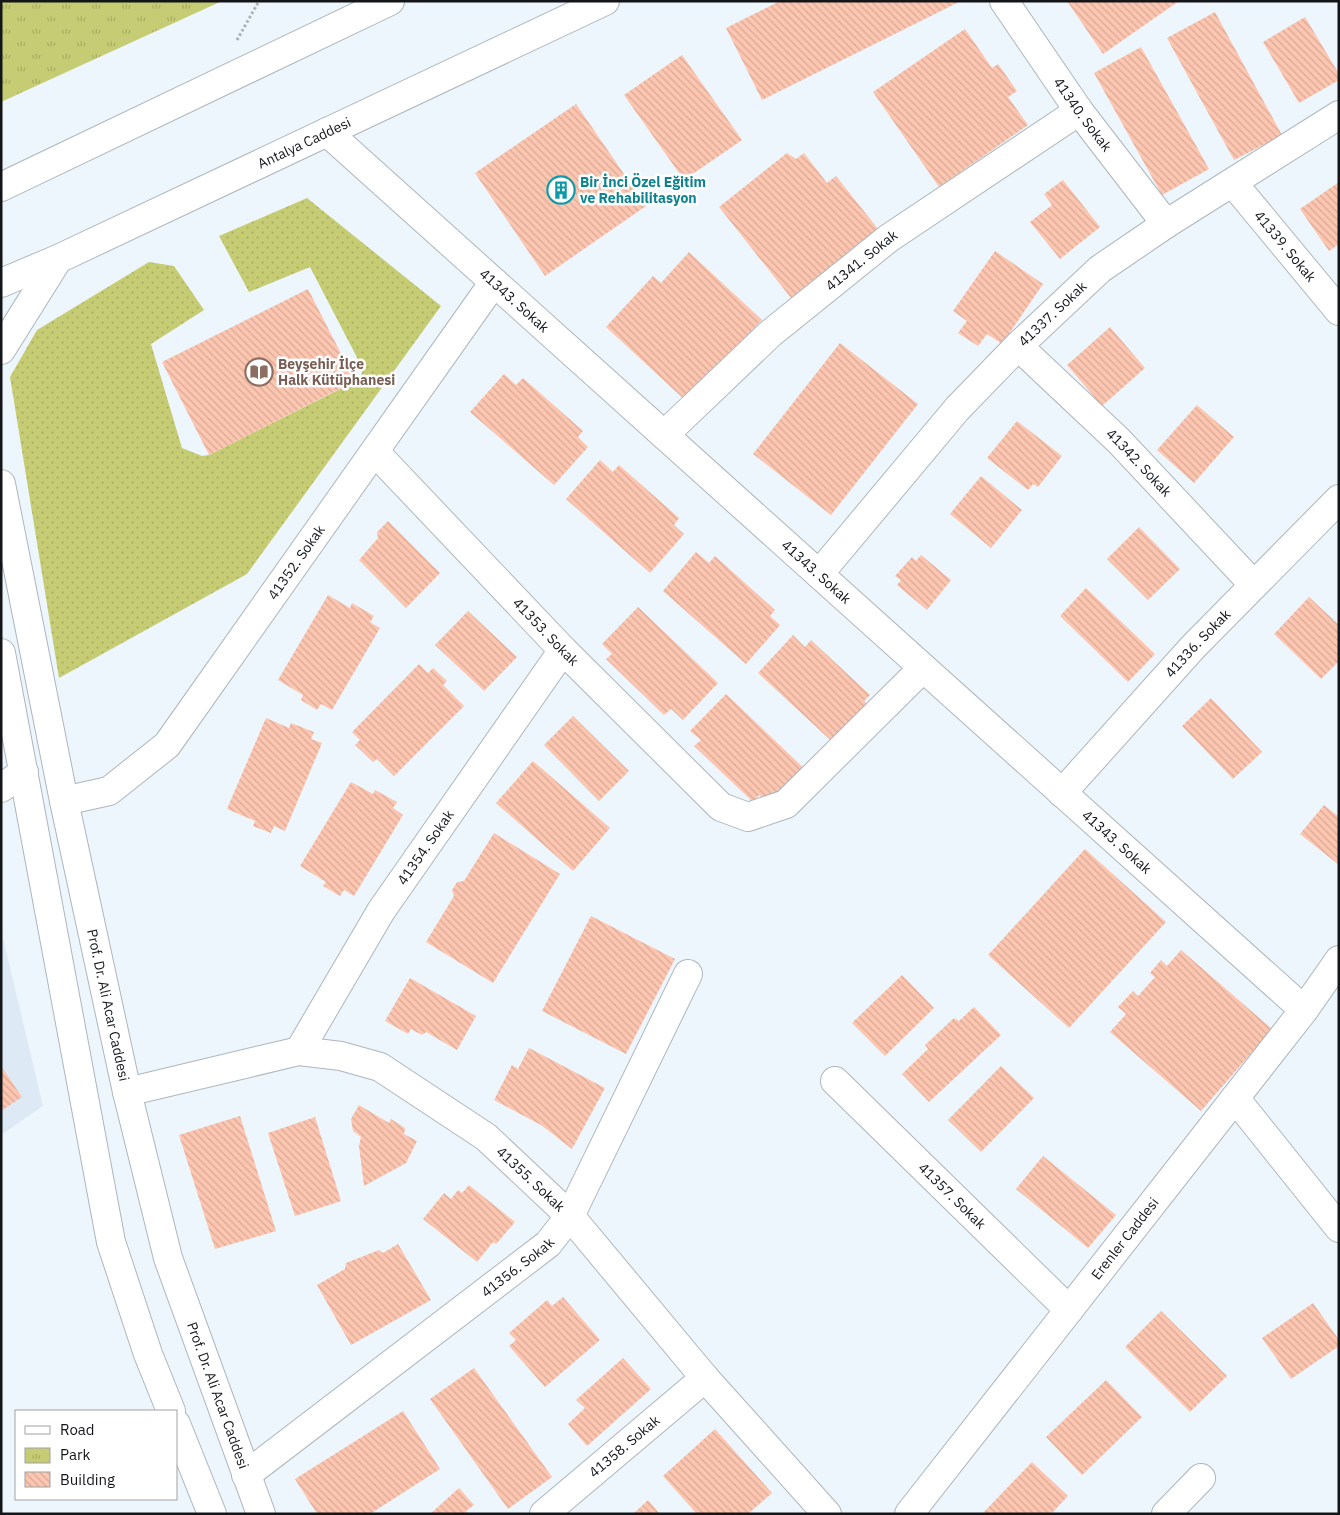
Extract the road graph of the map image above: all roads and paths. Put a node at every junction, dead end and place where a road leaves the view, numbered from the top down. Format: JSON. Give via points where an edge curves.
{"nodes":[{"id":1,"x":390,"y":1,"type":"edge"},
{"id":2,"x":605,"y":1,"type":"edge"},
{"id":3,"x":1004,"y":1,"type":"edge"},
{"id":4,"x":1079,"y":111,"type":"junction"},
{"id":5,"x":1339,"y":115,"type":"edge"},
{"id":6,"x":327,"y":132,"type":"junction"},
{"id":7,"x":1233,"y":183,"type":"junction"},
{"id":8,"x":1,"y":188,"type":"edge"},
{"id":9,"x":1166,"y":224,"type":"junction"},
{"id":10,"x":58,"y":260,"type":"junction"},
{"id":11,"x":494,"y":282,"type":"junction"},
{"id":12,"x":1,"y":284,"type":"edge"},
{"id":13,"x":1339,"y":311,"type":"edge"},
{"id":14,"x":1018,"y":346,"type":"junction"},
{"id":15,"x":1,"y":350,"type":"edge"},
{"id":16,"x":664,"y":435,"type":"junction"},
{"id":17,"x":375,"y":452,"type":"junction"},
{"id":18,"x":1,"y":484,"type":"edge"},
{"id":19,"x":1339,"y":498,"type":"edge"},
{"id":20,"x":818,"y":574,"type":"junction"},
{"id":21,"x":1254,"y":585,"type":"junction"},
{"id":22,"x":563,"y":650,"type":"junction"},
{"id":23,"x":1,"y":653,"type":"edge"},
{"id":24,"x":924,"y":668,"type":"junction"},
{"id":25,"x":24,"y":772,"type":"junction"},
{"id":26,"x":1,"y":788,"type":"edge"},
{"id":27,"x":1062,"y":793,"type":"junction"},
{"id":28,"x":64,"y":801,"type":"junction"},
{"id":29,"x":1339,"y":960,"type":"edge"},
{"id":30,"x":688,"y":974,"type":"dead end"},
{"id":31,"x":1304,"y":1010,"type":"junction"},
{"id":32,"x":299,"y":1051,"type":"junction"},
{"id":33,"x":836,"y":1081,"type":"dead end"},
{"id":34,"x":127,"y":1092,"type":"junction"},
{"id":35,"x":1235,"y":1098,"type":"junction"},
{"id":36,"x":86,"y":1101,"type":"junction"},
{"id":37,"x":570,"y":1216,"type":"junction"},
{"id":38,"x":1339,"y":1228,"type":"edge"},
{"id":39,"x":1069,"y":1310,"type":"junction"},
{"id":40,"x":705,"y":1378,"type":"junction"},
{"id":41,"x":171,"y":1410,"type":"edge"},
{"id":42,"x":178,"y":1429,"type":"edge"},
{"id":43,"x":246,"y":1475,"type":"junction"},
{"id":44,"x":1201,"y":1478,"type":"dead end"},
{"id":45,"x":212,"y":1514,"type":"edge"},
{"id":46,"x":261,"y":1514,"type":"edge"},
{"id":47,"x":544,"y":1514,"type":"edge"},
{"id":48,"x":827,"y":1514,"type":"edge"},
{"id":49,"x":909,"y":1514,"type":"edge"},
{"id":50,"x":1166,"y":1514,"type":"edge"}],
"edges":[{"from":1,"to":8,"type":"street"},
{"from":2,"to":6,"type":"street","name":"Antalya Caddesi"},
{"from":3,"to":4,"type":"street","name":"41340. Sokak"},
{"from":4,"to":9,"type":"street","name":"41340. Sokak"},
{"from":4,"to":16,"type":"street","name":"41341. Sokak","via":[[889,238],[771,333]]},
{"from":5,"to":7,"type":"street","name":"41337. Sokak"},
{"from":6,"to":10,"type":"street","name":"Antalya Caddesi"},
{"from":6,"to":11,"type":"street","name":"41343. Sokak"},
{"from":7,"to":9,"type":"street","name":"41337. Sokak"},
{"from":7,"to":13,"type":"street","name":"41339. Sokak"},
{"from":9,"to":14,"type":"street","name":"41337. Sokak","via":[[1100,268]]},
{"from":10,"to":12,"type":"street","name":"Antalya Caddesi"},
{"from":10,"to":15,"type":"street"},
{"from":11,"to":16,"type":"street","name":"41343. Sokak"},
{"from":11,"to":17,"type":"street","name":"41352. Sokak"},
{"from":14,"to":20,"type":"street","name":"41337. Sokak","via":[[957,409]]},
{"from":14,"to":21,"type":"street","name":"41342. Sokak","via":[[1118,441]]},
{"from":16,"to":20,"type":"street","name":"41343. Sokak"},
{"from":17,"to":22,"type":"street","name":"41353. Sokak"},
{"from":17,"to":28,"type":"street","name":"41352. Sokak","via":[[167,745],[109,792]]},
{"from":18,"to":28,"type":"street","name":"Prof. Dr. Ali Acar Caddesi"},
{"from":19,"to":21,"type":"street","name":"41336. Sokak"},
{"from":20,"to":24,"type":"street","name":"41343. Sokak"},
{"from":21,"to":27,"type":"street","name":"41336. Sokak","via":[[1193,647]]},
{"from":22,"to":24,"type":"street","name":"41353. Sokak","via":[[721,807],[748,817],[786,804]]},
{"from":22,"to":32,"type":"street","name":"41354. Sokak","via":[[381,911]]},
{"from":23,"to":25,"type":"street"},
{"from":24,"to":27,"type":"street","name":"41343. Sokak"},
{"from":25,"to":26,"type":"street"},
{"from":25,"to":36,"type":"street"},
{"from":27,"to":31,"type":"street","name":"41343. Sokak"},
{"from":28,"to":34,"type":"street","name":"Prof. Dr. Ali Acar Caddesi"},
{"from":29,"to":31,"type":"street","name":"Erenler Caddesi"},
{"from":30,"to":37,"type":"street","name":"41356. Sokak"},
{"from":31,"to":35,"type":"street","name":"Erenler Caddesi"},
{"from":32,"to":34,"type":"street","name":"41355. Sokak"},
{"from":32,"to":37,"type":"street","name":"41355. Sokak","via":[[341,1056],[380,1067],[486,1137]]},
{"from":33,"to":39,"type":"street","name":"41357. Sokak"},
{"from":34,"to":36,"type":"street","name":"41355. Sokak"},
{"from":34,"to":43,"type":"street","name":"Prof. Dr. Ali Acar Caddesi","via":[[168,1258]]},
{"from":35,"to":38,"type":"street"},
{"from":35,"to":39,"type":"street","name":"Erenler Caddesi"},
{"from":36,"to":41,"type":"street","via":[[111,1242],[148,1354]]},
{"from":37,"to":40,"type":"street","name":"41355. Sokak"},
{"from":37,"to":43,"type":"street","name":"41356. Sokak","via":[[548,1244]]},
{"from":39,"to":49,"type":"street","name":"Erenler Caddesi"},
{"from":40,"to":47,"type":"street","name":"41358. Sokak"},
{"from":40,"to":48,"type":"street","name":"41355. Sokak"},
{"from":42,"to":45,"type":"street"},
{"from":43,"to":46,"type":"street","name":"Prof. Dr. Ali Acar Caddesi"},
{"from":44,"to":50,"type":"street"}]}
